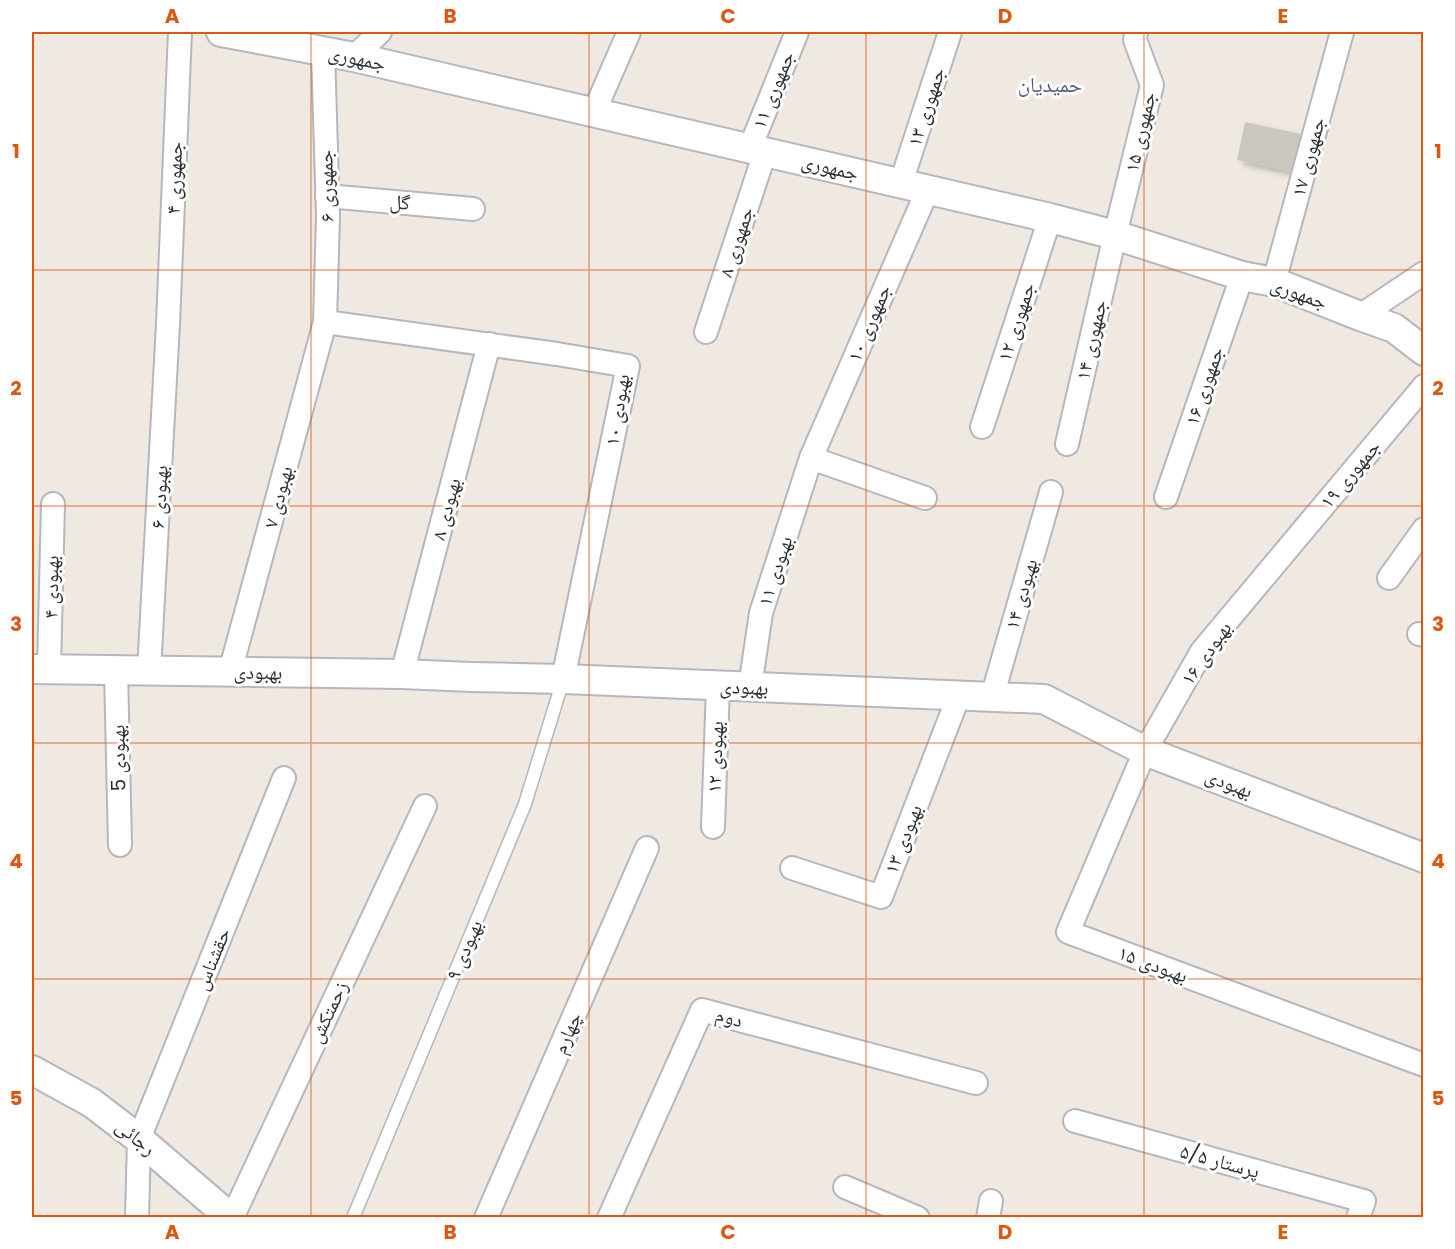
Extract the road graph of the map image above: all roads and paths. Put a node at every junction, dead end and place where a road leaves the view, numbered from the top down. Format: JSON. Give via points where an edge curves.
{"nodes":[{"id":1,"x":180,"y":32,"type":"edge"},
{"id":2,"x":221,"y":32,"type":"edge"},
{"id":3,"x":380,"y":32,"type":"edge"},
{"id":4,"x":629,"y":32,"type":"edge"},
{"id":5,"x":797,"y":32,"type":"edge"},
{"id":6,"x":950,"y":32,"type":"edge"},
{"id":7,"x":1136,"y":32,"type":"edge"},
{"id":8,"x":1342,"y":32,"type":"edge"},
{"id":9,"x":323,"y":51,"type":"junction"},
{"id":10,"x":354,"y":57,"type":"junction"},
{"id":11,"x":594,"y":112,"type":"junction"},
{"id":12,"x":758,"y":150,"type":"junction"},
{"id":13,"x":914,"y":186,"type":"junction"},
{"id":14,"x":327,"y":196,"type":"junction"},
{"id":15,"x":473,"y":209,"type":"dead end"},
{"id":16,"x":1050,"y":218,"type":"junction"},
{"id":17,"x":1115,"y":235,"type":"junction"},
{"id":18,"x":1424,"y":273,"type":"edge"},
{"id":19,"x":1242,"y":276,"type":"junction"},
{"id":20,"x":1274,"y":282,"type":"junction"},
{"id":21,"x":1360,"y":316,"type":"junction"},
{"id":22,"x":325,"y":322,"type":"junction"},
{"id":23,"x":168,"y":324,"type":"joint"},
{"id":24,"x":706,"y":332,"type":"dead end"},
{"id":25,"x":489,"y":344,"type":"junction"},
{"id":26,"x":1424,"y":351,"type":"edge"},
{"id":27,"x":1424,"y":386,"type":"edge"},
{"id":28,"x":982,"y":427,"type":"dead end"},
{"id":29,"x":1067,"y":444,"type":"dead end"},
{"id":30,"x":811,"y":458,"type":"junction"},
{"id":31,"x":1051,"y":492,"type":"dead end"},
{"id":32,"x":1166,"y":497,"type":"dead end"},
{"id":33,"x":925,"y":498,"type":"dead end"},
{"id":34,"x":53,"y":504,"type":"dead end"},
{"id":35,"x":1424,"y":529,"type":"edge"},
{"id":36,"x":1277,"y":562,"type":"joint"},
{"id":37,"x":1389,"y":578,"type":"dead end"},
{"id":38,"x":40,"y":669,"type":"edge"},
{"id":39,"x":116,"y":670,"type":"junction"},
{"id":40,"x":150,"y":671,"type":"junction"},
{"id":41,"x":230,"y":672,"type":"junction"},
{"id":42,"x":402,"y":674,"type":"junction"},
{"id":43,"x":563,"y":679,"type":"junction"},
{"id":44,"x":718,"y":686,"type":"junction"},
{"id":45,"x":750,"y":687,"type":"junction"},
{"id":46,"x":959,"y":695,"type":"junction"},
{"id":47,"x":992,"y":697,"type":"junction"},
{"id":48,"x":1145,"y":751,"type":"junction"},
{"id":49,"x":284,"y":778,"type":"dead end"},
{"id":50,"x":425,"y":807,"type":"dead end"},
{"id":51,"x":713,"y":827,"type":"dead end"},
{"id":52,"x":120,"y":845,"type":"dead end"},
{"id":53,"x":647,"y":848,"type":"dead end"},
{"id":54,"x":1424,"y":858,"type":"edge"},
{"id":55,"x":792,"y":868,"type":"dead end"},
{"id":56,"x":1424,"y":1065,"type":"edge"},
{"id":57,"x":32,"y":1070,"type":"edge"},
{"id":58,"x":976,"y":1083,"type":"dead end"},
{"id":59,"x":1076,"y":1122,"type":"dead end"},
{"id":60,"x":140,"y":1139,"type":"junction"},
{"id":61,"x":845,"y":1187,"type":"dead end"},
{"id":62,"x":1361,"y":1209,"type":"edge"},
{"id":63,"x":137,"y":1218,"type":"edge"},
{"id":64,"x":231,"y":1218,"type":"edge"},
{"id":65,"x":353,"y":1218,"type":"edge"},
{"id":66,"x":486,"y":1218,"type":"edge"},
{"id":67,"x":609,"y":1218,"type":"edge"},
{"id":68,"x":918,"y":1218,"type":"edge"}],
"edges":[{"from":1,"to":23,"type":"street","name":"جمهوری ۴"},
{"from":2,"to":9,"type":"street","name":"جمهوری"},
{"from":3,"to":10,"type":"street"},
{"from":4,"to":11,"type":"street"},
{"from":5,"to":12,"type":"street","name":"جمهوری ۱۱"},
{"from":6,"to":13,"type":"street","name":"جمهوری ۱۳"},
{"from":7,"to":17,"type":"street","name":"جمهوری ۱۵","via":[[1135,40],[1152,85]]},
{"from":8,"to":20,"type":"street","name":"جمهوری ۱۷"},
{"from":9,"to":10,"type":"street","name":"جمهوری"},
{"from":9,"to":14,"type":"street","name":"جمهوری ۶"},
{"from":10,"to":11,"type":"street","name":"جمهوری"},
{"from":11,"to":12,"type":"street","name":"جمهوری"},
{"from":12,"to":13,"type":"street","name":"جمهوری"},
{"from":12,"to":24,"type":"street","name":"جمهوری ۸"},
{"from":13,"to":16,"type":"street","name":"جمهوری"},
{"from":13,"to":30,"type":"street","name":"جمهوری ۱۰"},
{"from":14,"to":15,"type":"street","name":"گل"},
{"from":14,"to":22,"type":"street","name":"جمهوری ۶"},
{"from":16,"to":17,"type":"street","name":"جمهوری"},
{"from":16,"to":28,"type":"street","name":"جمهوری ۱۲"},
{"from":17,"to":19,"type":"street","name":"جمهوری"},
{"from":17,"to":29,"type":"street","name":"جمهوری ۱۴"},
{"from":18,"to":21,"type":"street"},
{"from":19,"to":20,"type":"street","name":"جمهوری"},
{"from":19,"to":32,"type":"street","name":"جمهوری ۱۶"},
{"from":20,"to":21,"type":"street","name":"جمهوری"},
{"from":21,"to":26,"type":"street","name":"جمهوری","via":[[1394,328]]},
{"from":22,"to":25,"type":"street","name":"بهبودی ۱۰"},
{"from":22,"to":41,"type":"street","name":"بهبودی ۷"},
{"from":23,"to":40,"type":"street","name":"بهبودی ۶"},
{"from":25,"to":42,"type":"street","name":"بهبودی ۸"},
{"from":25,"to":43,"type":"street","name":"بهبودی ۱۰","via":[[628,366]]},
{"from":27,"to":36,"type":"street","name":"جمهوری ۱۹"},
{"from":30,"to":33,"type":"street"},
{"from":30,"to":45,"type":"street","name":"بهبودی ۱۱","via":[[761,613]]},
{"from":31,"to":47,"type":"street","name":"بهبودی ۱۴"},
{"from":34,"to":38,"type":"street","name":"بهبودی ۴"},
{"from":35,"to":37,"type":"street"},
{"from":36,"to":48,"type":"street","name":"بهبودی ۱۶","via":[[1202,651]]},
{"from":38,"to":39,"type":"street","name":"بهبودی"},
{"from":39,"to":40,"type":"street","name":"بهبودی"},
{"from":39,"to":52,"type":"street","name":"بهبودی 5"},
{"from":40,"to":41,"type":"street","name":"بهبودی"},
{"from":41,"to":42,"type":"street","name":"بهبودی"},
{"from":42,"to":43,"type":"street","name":"بهبودی"},
{"from":43,"to":44,"type":"street","name":"بهبودی"},
{"from":43,"to":65,"type":"lane","name":"بهبودی ۹","via":[[525,804]]},
{"from":44,"to":45,"type":"street","name":"بهبودی"},
{"from":44,"to":51,"type":"street","name":"بهبودی ۱۲"},
{"from":45,"to":46,"type":"street","name":"بهبودی"},
{"from":46,"to":47,"type":"street","name":"بهبودی"},
{"from":46,"to":55,"type":"street","name":"بهبودی ۱۳","via":[[881,897]]},
{"from":47,"to":48,"type":"street","name":"بهبودی","via":[[1044,699]]},
{"from":48,"to":54,"type":"street","name":"بهبودی"},
{"from":48,"to":56,"type":"street","name":"بهبودی ۱۵","via":[[1068,932]]},
{"from":49,"to":60,"type":"street","name":"حقشناس"},
{"from":50,"to":64,"type":"street","name":"زحمتکش"},
{"from":53,"to":66,"type":"street","name":"چهارم"},
{"from":57,"to":60,"type":"street","name":"رجائی","via":[[92,1103]]},
{"from":58,"to":67,"type":"street","name":"دوم","via":[[702,1010]]},
{"from":59,"to":62,"type":"street","name":"پرستار ۵/۵"},
{"from":60,"to":63,"type":"street","name":"حقشناس"},
{"from":60,"to":64,"type":"street","name":"رجائی"},
{"from":61,"to":68,"type":"street"}]}
